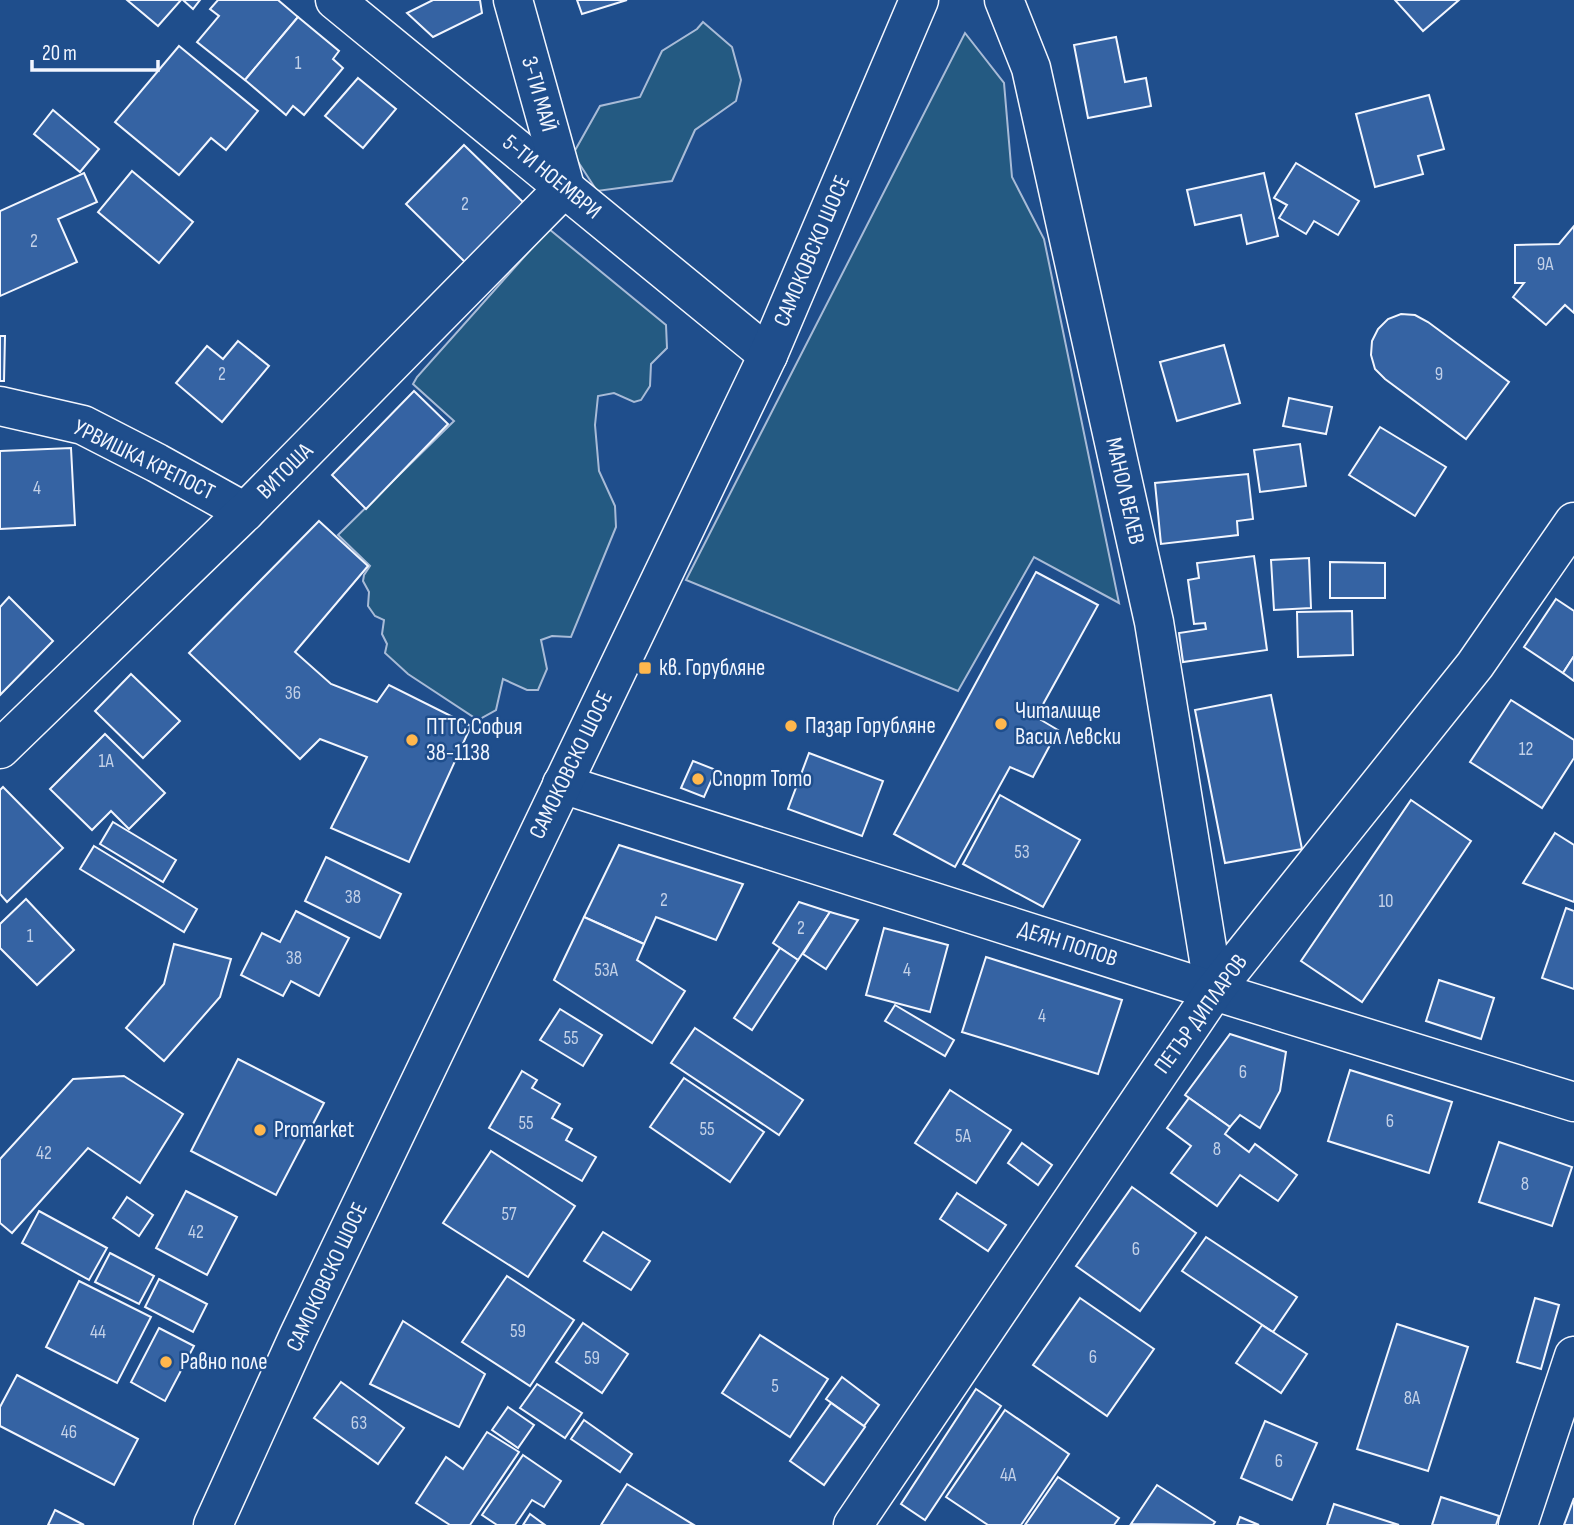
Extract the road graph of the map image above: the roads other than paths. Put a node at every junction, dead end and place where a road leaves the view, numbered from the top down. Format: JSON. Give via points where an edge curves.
{"nodes":[{"id":1,"x":335,"y":0,"type":"edge"},
{"id":2,"x":513,"y":0,"type":"edge"},
{"id":3,"x":919,"y":0,"type":"edge"},
{"id":4,"x":1004,"y":0,"type":"edge"},
{"id":5,"x":565,"y":187,"type":"junction"},
{"id":6,"x":768,"y":355,"type":"junction"},
{"id":7,"x":0,"y":406,"type":"edge"},
{"id":8,"x":245,"y":512,"type":"junction"},
{"id":9,"x":1574,"y":522,"type":"edge"},
{"id":10,"x":0,"y":749,"type":"edge"},
{"id":11,"x":562,"y":784,"type":"junction"},
{"id":12,"x":1214,"y":990,"type":"junction"},
{"id":13,"x":1574,"y":1102,"type":"edge"},
{"id":14,"x":1574,"y":1356,"type":"edge"},
{"id":15,"x":213,"y":1525,"type":"edge"},
{"id":16,"x":853,"y":1525,"type":"edge"},
{"id":17,"x":1518,"y":1525,"type":"edge"}],
"edges":[{"from":1,"to":5,"type":"street","name":"5-ТИ НОЕМВРИ"},
{"from":2,"to":5,"type":"street","name":"3-ТИ МАЙ"},
{"from":3,"to":6,"type":"street","name":"САМОКОВСКО ШОСЕ"},
{"from":4,"to":12,"type":"street","name":"МАНОЛ ВЕЛЕВ","via":[[1031,68],[1154,622]]},
{"from":5,"to":6,"type":"street","name":"5-ТИ НОЕМВРИ"},
{"from":5,"to":8,"type":"street","name":"ВИТОША"},
{"from":6,"to":11,"type":"street","name":"САМОКОВСКО ШОСЕ"},
{"from":7,"to":8,"type":"street","name":"УРВИШКА КРЕПОСТ","via":[[83,425]]},
{"from":8,"to":10,"type":"street","name":"ВИТОША"},
{"from":9,"to":12,"type":"street","name":"ПЕТЪР ДИПЛАРОВ","via":[[1475,665]]},
{"from":11,"to":12,"type":"street","name":"ДЕЯН ПОПОВ"},
{"from":11,"to":15,"type":"street","name":"САМОКОВСКО ШОСЕ"},
{"from":12,"to":13,"type":"street","name":"ДЕЯН ПОПОВ"},
{"from":12,"to":16,"type":"street","name":"ПЕТЪР ДИПЛАРОВ"},
{"from":14,"to":17,"type":"street"}]}
